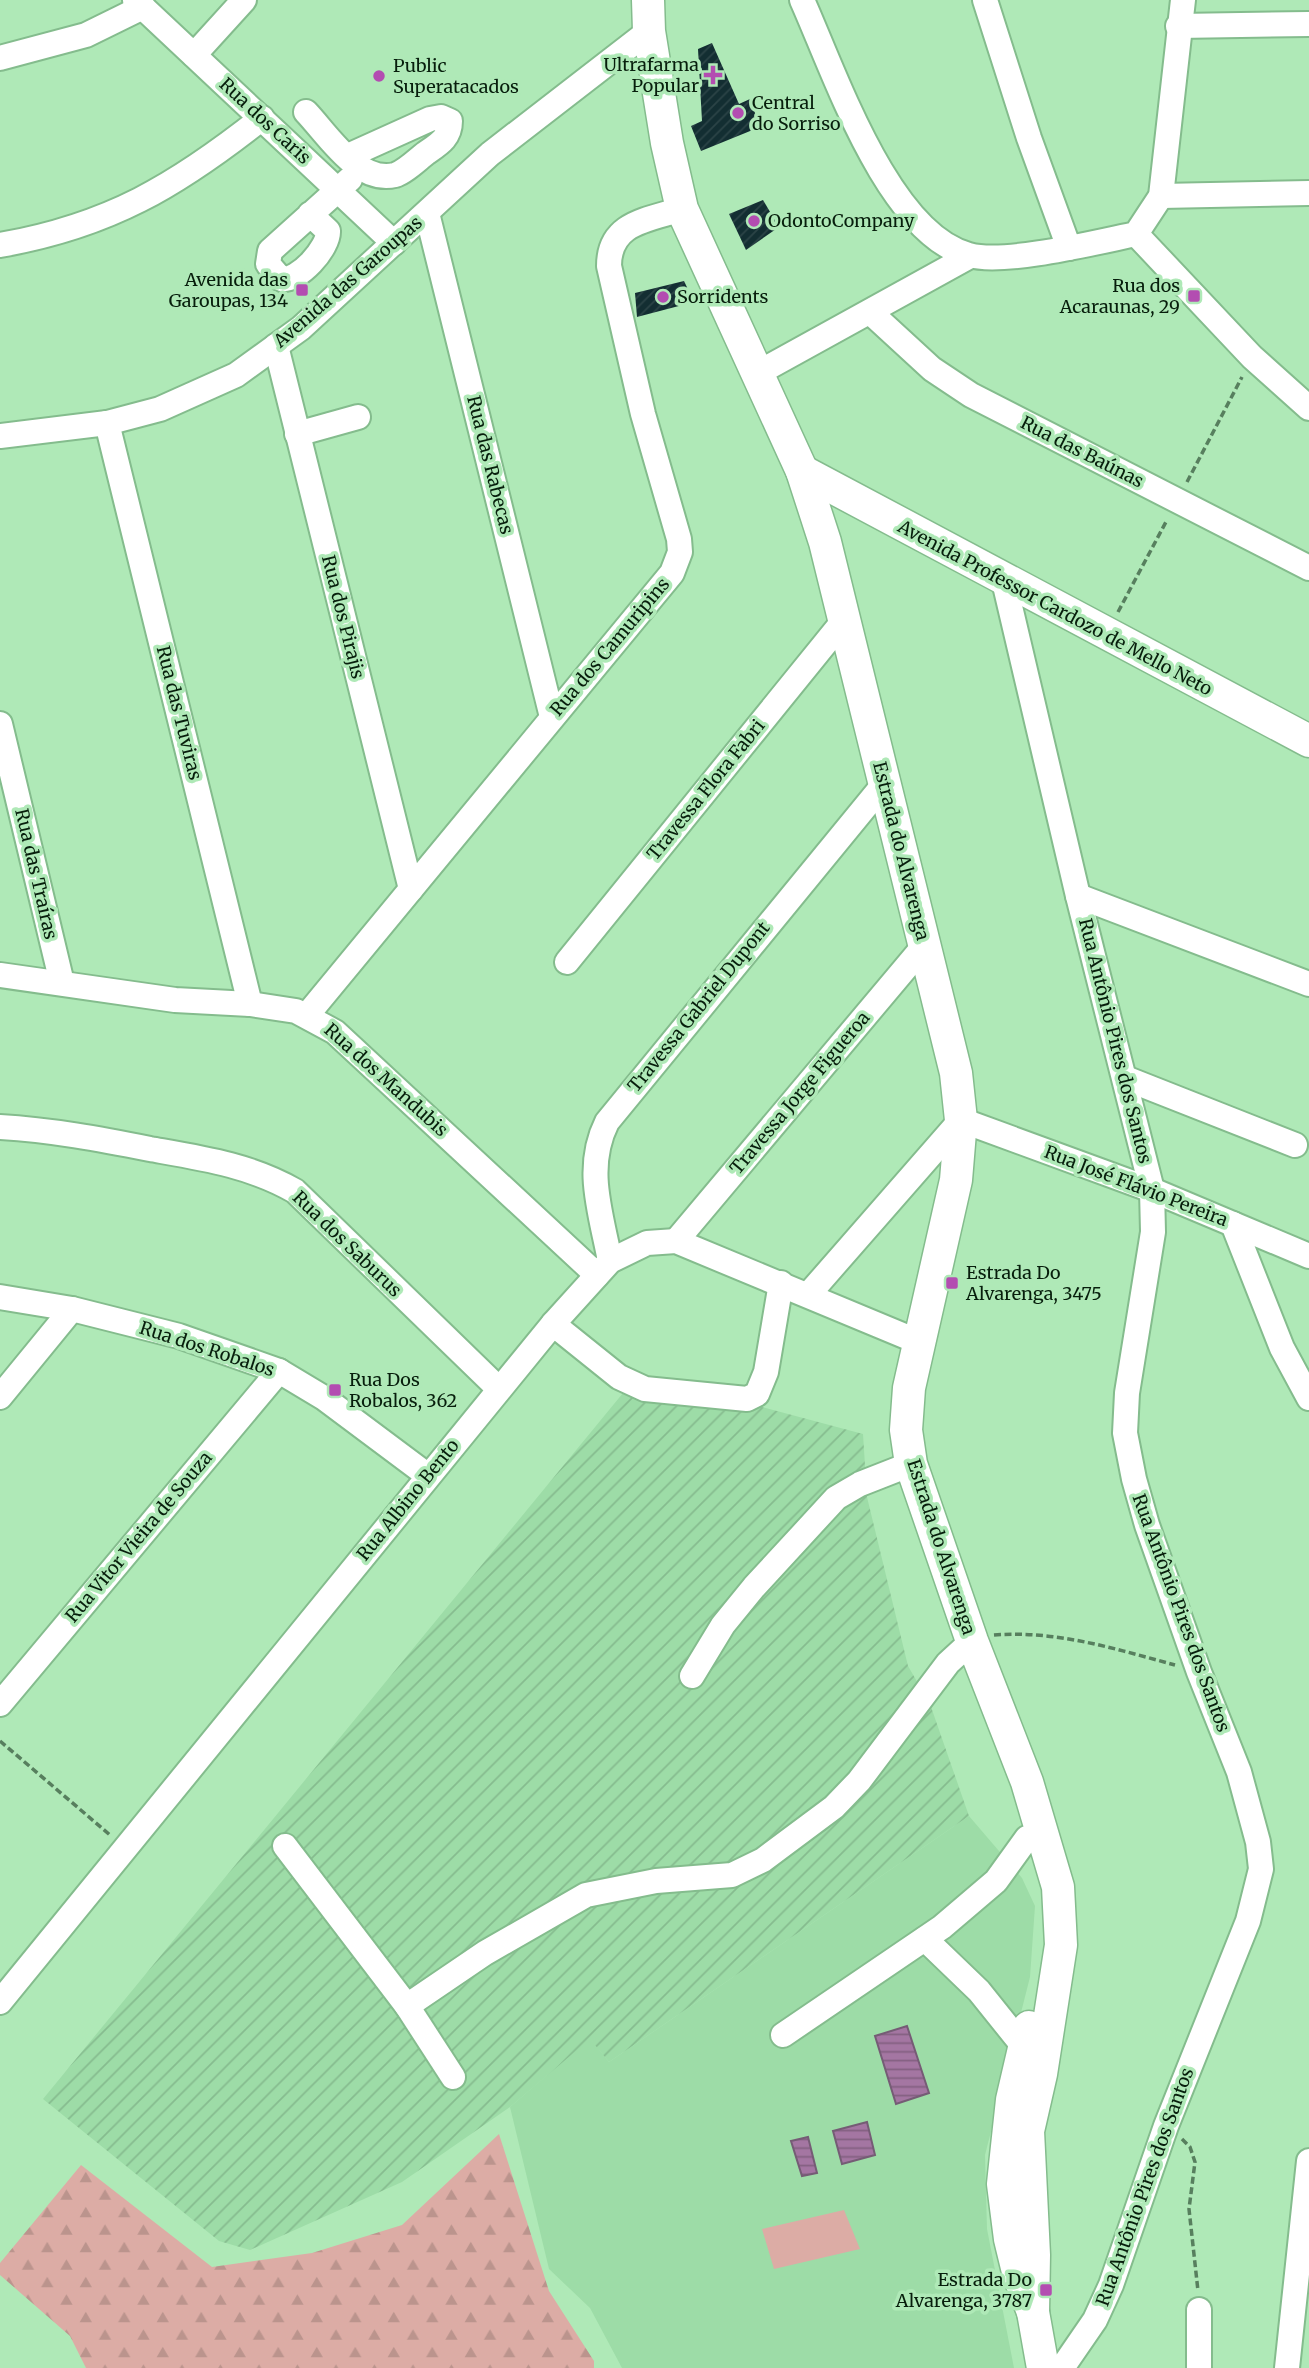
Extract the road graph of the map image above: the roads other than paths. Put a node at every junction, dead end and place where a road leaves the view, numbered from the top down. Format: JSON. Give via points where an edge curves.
{"nodes":[{"id":1,"x":244,"y":0,"type":"edge"},
{"id":2,"x":802,"y":0,"type":"edge"},
{"id":3,"x":985,"y":0,"type":"edge"},
{"id":4,"x":1182,"y":0,"type":"edge"},
{"id":5,"x":139,"y":4,"type":"edge"},
{"id":6,"x":649,"y":15,"type":"edge"},
{"id":7,"x":1309,"y":24,"type":"edge"},
{"id":8,"x":1178,"y":26,"type":"junction"},
{"id":9,"x":194,"y":55,"type":"junction"},
{"id":10,"x":0,"y":58,"type":"edge"},
{"id":11,"x":306,"y":112,"type":"dead end"},
{"id":12,"x":262,"y":118,"type":"junction"},
{"id":13,"x":337,"y":189,"type":"junction"},
{"id":14,"x":1309,"y":193,"type":"edge"},
{"id":15,"x":1161,"y":196,"type":"junction"},
{"id":16,"x":682,"y":209,"type":"junction"},
{"id":17,"x":310,"y":214,"type":"dead end"},
{"id":18,"x":426,"y":214,"type":"junction"},
{"id":19,"x":1136,"y":234,"type":"junction"},
{"id":20,"x":394,"y":243,"type":"junction"},
{"id":21,"x":0,"y":245,"type":"edge"},
{"id":22,"x":1069,"y":248,"type":"junction"},
{"id":23,"x":970,"y":256,"type":"junction"},
{"id":24,"x":870,"y":313,"type":"junction"},
{"id":25,"x":276,"y":346,"type":"junction"},
{"id":26,"x":756,"y":374,"type":"junction"},
{"id":27,"x":1309,"y":408,"type":"edge"},
{"id":28,"x":358,"y":417,"type":"dead end"},
{"id":29,"x":107,"y":423,"type":"junction"},
{"id":30,"x":297,"y":433,"type":"junction"},
{"id":31,"x":0,"y":436,"type":"edge"},
{"id":32,"x":802,"y":471,"type":"junction"},
{"id":33,"x":1309,"y":568,"type":"edge"},
{"id":34,"x":1004,"y":581,"type":"junction"},
{"id":35,"x":845,"y":619,"type":"junction"},
{"id":36,"x":552,"y":717,"type":"junction"},
{"id":37,"x":0,"y":724,"type":"edge"},
{"id":38,"x":1309,"y":741,"type":"edge"},
{"id":39,"x":884,"y":784,"type":"junction"},
{"id":40,"x":411,"y":889,"type":"junction"},
{"id":41,"x":1078,"y":896,"type":"junction"},
{"id":42,"x":924,"y":946,"type":"junction"},
{"id":43,"x":568,"y":962,"type":"dead end"},
{"id":44,"x":0,"y":975,"type":"edge"},
{"id":45,"x":61,"y":983,"type":"junction"},
{"id":46,"x":1309,"y":985,"type":"edge"},
{"id":47,"x":250,"y":1004,"type":"junction"},
{"id":48,"x":308,"y":1014,"type":"junction"},
{"id":49,"x":1125,"y":1078,"type":"junction"},
{"id":50,"x":961,"y":1120,"type":"junction"},
{"id":51,"x":0,"y":1127,"type":"edge"},
{"id":52,"x":1295,"y":1145,"type":"dead end"},
{"id":53,"x":1153,"y":1191,"type":"junction"},
{"id":54,"x":1233,"y":1224,"type":"junction"},
{"id":55,"x":676,"y":1241,"type":"junction"},
{"id":56,"x":1309,"y":1256,"type":"edge"},
{"id":57,"x":603,"y":1268,"type":"junction"},
{"id":58,"x":781,"y":1283,"type":"junction"},
{"id":59,"x":808,"y":1295,"type":"junction"},
{"id":60,"x":0,"y":1297,"type":"edge"},
{"id":61,"x":72,"y":1309,"type":"junction"},
{"id":62,"x":553,"y":1324,"type":"junction"},
{"id":63,"x":919,"y":1342,"type":"junction"},
{"id":64,"x":279,"y":1371,"type":"junction"},
{"id":65,"x":499,"y":1389,"type":"junction"},
{"id":66,"x":0,"y":1397,"type":"edge"},
{"id":67,"x":1309,"y":1398,"type":"edge"},
{"id":68,"x":911,"y":1464,"type":"junction"},
{"id":69,"x":427,"y":1475,"type":"junction"},
{"id":70,"x":972,"y":1641,"type":"junction"},
{"id":71,"x":691,"y":1676,"type":"dead end"},
{"id":72,"x":0,"y":1704,"type":"edge"},
{"id":73,"x":1002,"y":1715,"type":"junction"},
{"id":74,"x":1027,"y":1838,"type":"junction"},
{"id":75,"x":285,"y":1846,"type":"dead end"},
{"id":76,"x":925,"y":1939,"type":"junction"},
{"id":77,"x":0,"y":2002,"type":"edge"},
{"id":78,"x":407,"y":2006,"type":"junction"},
{"id":79,"x":783,"y":2035,"type":"dead end"},
{"id":80,"x":1024,"y":2047,"type":"junction"},
{"id":81,"x":453,"y":2077,"type":"dead end"},
{"id":82,"x":1309,"y":2161,"type":"edge"},
{"id":83,"x":1199,"y":2310,"type":"road end"},
{"id":84,"x":1033,"y":2312,"type":"junction"},
{"id":85,"x":1295,"y":2358,"type":"edge"},
{"id":86,"x":1043,"y":2368,"type":"edge"},
{"id":87,"x":1062,"y":2368,"type":"edge"},
{"id":88,"x":1199,"y":2368,"type":"edge"}],
"edges":[{"from":1,"to":9,"type":"street"},
{"from":2,"to":23,"type":"street","via":[[890,188],[932,237]]},
{"from":3,"to":22,"type":"street"},
{"from":4,"to":8,"type":"street"},
{"from":5,"to":9,"type":"street","name":"Rua dos Caris"},
{"from":5,"to":10,"type":"street","via":[[86,35]]},
{"from":6,"to":16,"type":"main road","name":"Estrada do Alvarenga","via":[[667,143]]},
{"from":6,"to":18,"type":"street","name":"Avenida das Garoupas"},
{"from":7,"to":8,"type":"street"},
{"from":8,"to":15,"type":"street"},
{"from":9,"to":12,"type":"street","name":"Rua dos Caris"},
{"from":11,"to":13,"type":"street","via":[[354,163]]},
{"from":12,"to":13,"type":"street","name":"Rua dos Caris"},
{"from":12,"to":21,"type":"street","via":[[201,166],[135,204],[51,236]]},
{"from":13,"to":17,"type":"street"},
{"from":13,"to":20,"type":"street","name":"Rua dos Caris"},
{"from":14,"to":15,"type":"street"},
{"from":15,"to":19,"type":"street"},
{"from":16,"to":26,"type":"main road","name":"Estrada do Alvarenga"},
{"from":16,"to":36,"type":"street","name":"Rua dos Camuripins","via":[[627,227],[609,253],[643,414],[680,552],[672,573]]},
{"from":18,"to":20,"type":"street","name":"Avenida das Garoupas"},
{"from":18,"to":36,"type":"street","name":"Rua das Rabecas"},
{"from":19,"to":22,"type":"street"},
{"from":19,"to":27,"type":"street","via":[[1252,357]]},
{"from":20,"to":25,"type":"street","name":"Avenida das Garoupas"},
{"from":22,"to":23,"type":"street"},
{"from":23,"to":24,"type":"street"},
{"from":24,"to":26,"type":"street"},
{"from":24,"to":33,"type":"street","name":"Rua das Baúnas","via":[[932,369],[971,395]]},
{"from":25,"to":29,"type":"street","name":"Avenida das Garoupas","via":[[236,375],[160,409]]},
{"from":25,"to":30,"type":"street","name":"Rua dos Pirajis"},
{"from":26,"to":32,"type":"main road","name":"Estrada do Alvarenga"},
{"from":28,"to":30,"type":"street"},
{"from":29,"to":31,"type":"street","name":"Avenida das Garoupas"},
{"from":29,"to":47,"type":"street","name":"Rua das Tuviras"},
{"from":30,"to":40,"type":"street","name":"Rua dos Pirajis"},
{"from":32,"to":34,"type":"main road","name":"Avenida Professor Cardozo de Mello Neto"},
{"from":32,"to":35,"type":"main road","name":"Estrada do Alvarenga"},
{"from":34,"to":38,"type":"main road","name":"Avenida Professor Cardozo de Mello Neto"},
{"from":34,"to":41,"type":"street","name":"Rua Antônio Pires dos Santos"},
{"from":35,"to":39,"type":"main road","name":"Estrada do Alvarenga"},
{"from":35,"to":43,"type":"street","name":"Travessa Flora Fabri"},
{"from":36,"to":40,"type":"street","name":"Rua dos Camuripins"},
{"from":37,"to":45,"type":"street","name":"Rua das Traíras"},
{"from":39,"to":42,"type":"main road","name":"Estrada do Alvarenga"},
{"from":39,"to":57,"type":"street","name":"Travessa Gabriel Dupont","via":[[607,1122],[594,1157]]},
{"from":40,"to":48,"type":"street","name":"Rua dos Camuripins"},
{"from":41,"to":46,"type":"street"},
{"from":41,"to":49,"type":"street","name":"Rua Antônio Pires dos Santos"},
{"from":42,"to":50,"type":"main road","name":"Estrada do Alvarenga","via":[[956,1073]]},
{"from":42,"to":55,"type":"street","name":"Travessa Jorge Figueroa"},
{"from":44,"to":45,"type":"street","name":"Rua dos Mandubis"},
{"from":45,"to":47,"type":"street","name":"Rua dos Mandubis","via":[[175,1000]]},
{"from":47,"to":48,"type":"street","name":"Rua dos Mandubis"},
{"from":48,"to":57,"type":"street","name":"Rua dos Mandubis","via":[[335,1032]]},
{"from":49,"to":52,"type":"street"},
{"from":49,"to":53,"type":"street","name":"Rua Antônio Pires dos Santos"},
{"from":50,"to":53,"type":"street","name":"Rua José Flávio Pereira"},
{"from":50,"to":59,"type":"street"},
{"from":50,"to":63,"type":"main road","name":"Estrada do Alvarenga","via":[[949,1224]]},
{"from":51,"to":65,"type":"street","name":"Rua dos Saburus","via":[[112,1142],[269,1176],[295,1191]]},
{"from":53,"to":54,"type":"street","name":"Rua José Flávio Pereira"},
{"from":53,"to":87,"type":"street","name":"Rua Antônio Pires dos Santos","via":[[1153,1232],[1127,1393],[1125,1433],[1147,1525],[1240,1772],[1261,1869],[1248,1921],[1166,2126],[1111,2285],[1095,2320]]},
{"from":54,"to":56,"type":"street","name":"Rua José Flávio Pereira"},
{"from":54,"to":67,"type":"street","via":[[1282,1348]]},
{"from":55,"to":57,"type":"street","name":"Rua Albino Bento","via":[[647,1243]]},
{"from":55,"to":58,"type":"street","name":"Rua Albino Bento"},
{"from":57,"to":62,"type":"street","name":"Rua Albino Bento"},
{"from":58,"to":59,"type":"street","name":"Rua Albino Bento"},
{"from":58,"to":62,"type":"street","via":[[766,1372],[757,1394],[747,1399],[645,1389],[620,1377]]},
{"from":59,"to":63,"type":"street","name":"Rua Albino Bento"},
{"from":60,"to":61,"type":"street","name":"Rua dos Robalos"},
{"from":61,"to":64,"type":"street","name":"Rua dos Robalos","via":[[179,1336]]},
{"from":61,"to":66,"type":"street"},
{"from":62,"to":65,"type":"street","name":"Rua Albino Bento"},
{"from":63,"to":68,"type":"main road","name":"Estrada do Alvarenga","via":[[906,1430]]},
{"from":64,"to":69,"type":"street","name":"Rua dos Robalos","via":[[324,1398]]},
{"from":64,"to":72,"type":"street","name":"Rua Vitor Vieira de Souza"},
{"from":65,"to":69,"type":"street","name":"Rua Albino Bento"},
{"from":68,"to":70,"type":"main road","name":"Estrada do Alvarenga"},
{"from":68,"to":71,"type":"street","via":[[836,1499],[723,1625]]},
{"from":69,"to":77,"type":"street","name":"Rua Albino Bento"},
{"from":70,"to":73,"type":"main road","name":"Estrada do Alvarenga"},
{"from":70,"to":78,"type":"street","via":[[948,1663],[859,1781],[834,1807],[763,1860],[732,1875],[629,1885],[586,1895],[485,1952]]},
{"from":73,"to":74,"type":"main road","name":"Estrada do Alvarenga"},
{"from":73,"to":84,"type":"main road","name":"Estrada do Alvarenga","via":[[1046,1843],[1061,1919],[1058,1969],[1028,2131]]},
{"from":74,"to":76,"type":"street","via":[[996,1881]]},
{"from":74,"to":80,"type":"main road","name":"Estrada do Alvarenga","via":[[1044,1931],[1038,1987]]},
{"from":75,"to":78,"type":"street"},
{"from":76,"to":79,"type":"street"},
{"from":76,"to":80,"type":"street","via":[[979,1991]]},
{"from":78,"to":81,"type":"street"},
{"from":80,"to":84,"type":"main road","name":"Estrada do Alvarenga","via":[[1012,2100],[1003,2184],[1014,2258]]},
{"from":82,"to":85,"type":"street"},
{"from":83,"to":88,"type":"street"},
{"from":84,"to":86,"type":"main road","name":"Estrada do Alvarenga"}]}
